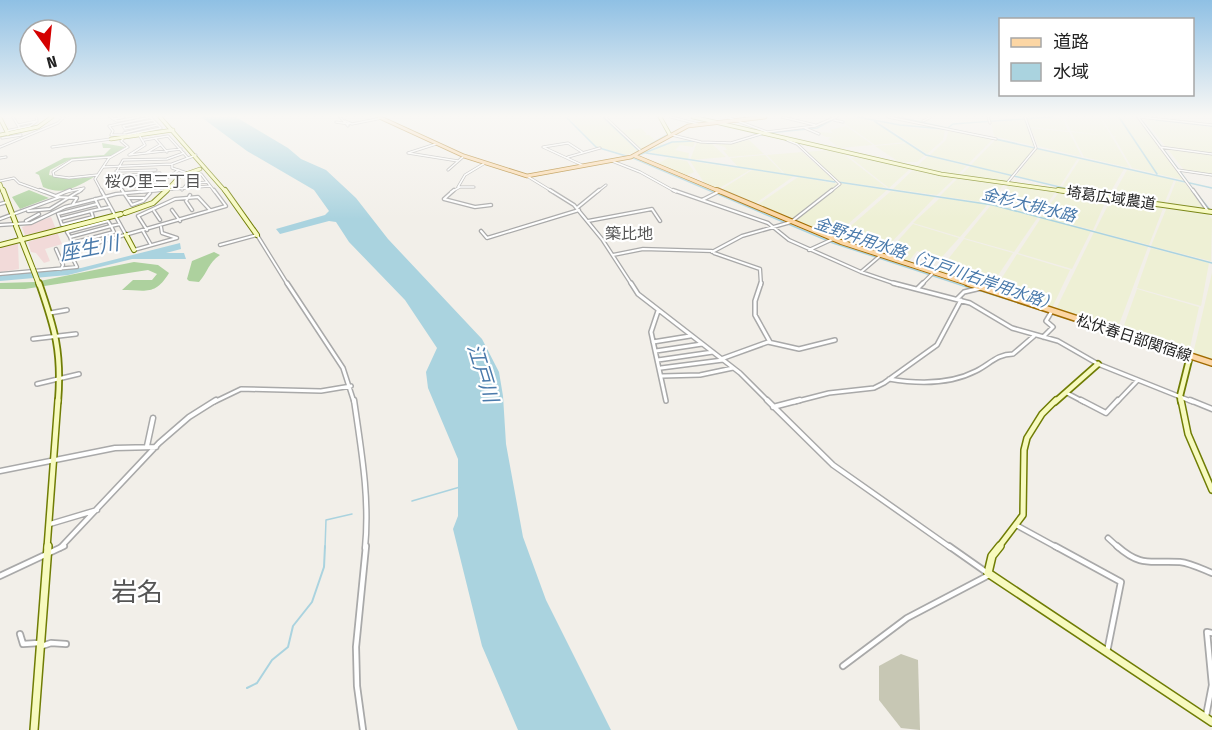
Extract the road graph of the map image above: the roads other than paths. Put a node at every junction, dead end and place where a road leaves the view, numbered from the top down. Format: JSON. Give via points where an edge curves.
{"nodes":[{"id":1,"x":121,"y":151,"type":"edge"},
{"id":2,"x":135,"y":151,"type":"edge"},
{"id":3,"x":149,"y":151,"type":"edge"},
{"id":4,"x":174,"y":151,"type":"edge"},
{"id":5,"x":192,"y":151,"type":"edge"},
{"id":6,"x":414,"y":151,"type":"edge"},
{"id":7,"x":454,"y":151,"type":"edge"},
{"id":8,"x":554,"y":151,"type":"edge"},
{"id":9,"x":586,"y":151,"type":"edge"},
{"id":10,"x":641,"y":151,"type":"edge"},
{"id":11,"x":805,"y":151,"type":"edge"},
{"id":12,"x":840,"y":151,"type":"edge"},
{"id":13,"x":1034,"y":151,"type":"edge"},
{"id":14,"x":1163,"y":151,"type":"edge"},
{"id":15,"x":1190,"y":151,"type":"edge"},
{"id":16,"x":167,"y":152,"type":"joint"},
{"id":17,"x":582,"y":152,"type":"joint"},
{"id":18,"x":184,"y":153,"type":"joint"},
{"id":19,"x":144,"y":154,"type":"junction"},
{"id":20,"x":1212,"y":154,"type":"edge"},
{"id":21,"x":196,"y":155,"type":"junction"},
{"id":22,"x":464,"y":156,"type":"junction"},
{"id":23,"x":632,"y":156,"type":"junction"},
{"id":24,"x":6,"y":157,"type":"dead end"},
{"id":25,"x":110,"y":157,"type":"junction"},
{"id":26,"x":187,"y":157,"type":"junction"},
{"id":27,"x":568,"y":157,"type":"junction"},
{"id":28,"x":0,"y":159,"type":"edge"},
{"id":29,"x":458,"y":161,"type":"junction"},
{"id":30,"x":612,"y":161,"type":"junction"},
{"id":31,"x":485,"y":162,"type":"junction"},
{"id":32,"x":158,"y":164,"type":"junction"},
{"id":33,"x":172,"y":164,"type":"junction"},
{"id":34,"x":120,"y":166,"type":"junction"},
{"id":35,"x":583,"y":166,"type":"junction"},
{"id":36,"x":103,"y":167,"type":"junction"},
{"id":37,"x":203,"y":169,"type":"junction"},
{"id":38,"x":156,"y":170,"type":"junction"},
{"id":39,"x":179,"y":170,"type":"junction"},
{"id":40,"x":448,"y":170,"type":"dead end"},
{"id":41,"x":1178,"y":170,"type":"junction"},
{"id":42,"x":116,"y":171,"type":"junction"},
{"id":43,"x":160,"y":173,"type":"junction"},
{"id":44,"x":187,"y":173,"type":"junction"},
{"id":45,"x":168,"y":175,"type":"junction"},
{"id":46,"x":1212,"y":175,"type":"edge"},
{"id":47,"x":97,"y":176,"type":"junction"},
{"id":48,"x":527,"y":176,"type":"junction"},
{"id":49,"x":163,"y":180,"type":"junction"},
{"id":50,"x":207,"y":182,"type":"junction"},
{"id":51,"x":0,"y":183,"type":"edge"},
{"id":52,"x":187,"y":184,"type":"junction"},
{"id":53,"x":1007,"y":184,"type":"junction"},
{"id":54,"x":606,"y":185,"type":"dead end"},
{"id":55,"x":210,"y":186,"type":"junction"},
{"id":56,"x":121,"y":187,"type":"junction"},
{"id":57,"x":460,"y":187,"type":"junction"},
{"id":58,"x":474,"y":187,"type":"dead end"},
{"id":59,"x":168,"y":189,"type":"junction"},
{"id":60,"x":182,"y":190,"type":"junction"},
{"id":61,"x":152,"y":191,"type":"junction"},
{"id":62,"x":718,"y":192,"type":"junction"},
{"id":63,"x":124,"y":193,"type":"junction"},
{"id":64,"x":190,"y":195,"type":"junction"},
{"id":65,"x":56,"y":196,"type":"junction"},
{"id":66,"x":105,"y":196,"type":"junction"},
{"id":67,"x":61,"y":197,"type":"junction"},
{"id":68,"x":72,"y":198,"type":"junction"},
{"id":69,"x":128,"y":198,"type":"junction"},
{"id":70,"x":146,"y":198,"type":"junction"},
{"id":71,"x":95,"y":199,"type":"junction"},
{"id":72,"x":702,"y":200,"type":"junction"},
{"id":73,"x":7,"y":202,"type":"junction"},
{"id":74,"x":153,"y":203,"type":"junction"},
{"id":75,"x":0,"y":204,"type":"edge"},
{"id":76,"x":74,"y":204,"type":"junction"},
{"id":77,"x":97,"y":204,"type":"junction"},
{"id":78,"x":166,"y":205,"type":"junction"},
{"id":79,"x":491,"y":205,"type":"dead end"},
{"id":80,"x":110,"y":207,"type":"junction"},
{"id":81,"x":100,"y":209,"type":"junction"},
{"id":82,"x":578,"y":209,"type":"junction"},
{"id":83,"x":172,"y":210,"type":"dead end"},
{"id":84,"x":192,"y":210,"type":"dead end"},
{"id":85,"x":28,"y":211,"type":"junction"},
{"id":86,"x":154,"y":211,"type":"junction"},
{"id":87,"x":211,"y":211,"type":"junction"},
{"id":88,"x":1210,"y":211,"type":"edge"},
{"id":89,"x":91,"y":212,"type":"junction"},
{"id":90,"x":39,"y":214,"type":"junction"},
{"id":91,"x":115,"y":215,"type":"junction"},
{"id":92,"x":13,"y":217,"type":"junction"},
{"id":93,"x":0,"y":219,"type":"edge"},
{"id":94,"x":60,"y":219,"type":"junction"},
{"id":95,"x":160,"y":220,"type":"dead end"},
{"id":96,"x":26,"y":221,"type":"dead end"},
{"id":97,"x":180,"y":221,"type":"junction"},
{"id":98,"x":588,"y":221,"type":"junction"},
{"id":99,"x":660,"y":221,"type":"dead end"},
{"id":100,"x":791,"y":222,"type":"junction"},
{"id":101,"x":120,"y":224,"type":"junction"},
{"id":102,"x":0,"y":225,"type":"edge"},
{"id":103,"x":111,"y":226,"type":"junction"},
{"id":104,"x":161,"y":227,"type":"junction"},
{"id":105,"x":773,"y":228,"type":"junction"},
{"id":106,"x":147,"y":230,"type":"junction"},
{"id":107,"x":143,"y":231,"type":"junction"},
{"id":108,"x":481,"y":231,"type":"dead end"},
{"id":109,"x":126,"y":235,"type":"junction"},
{"id":110,"x":257,"y":235,"type":"junction"},
{"id":111,"x":70,"y":237,"type":"junction"},
{"id":112,"x":92,"y":238,"type":"junction"},
{"id":113,"x":21,"y":239,"type":"junction"},
{"id":114,"x":833,"y":240,"type":"junction"},
{"id":115,"x":95,"y":243,"type":"junction"},
{"id":116,"x":0,"y":245,"type":"edge"},
{"id":117,"x":151,"y":245,"type":"junction"},
{"id":118,"x":220,"y":245,"type":"dead end"},
{"id":119,"x":56,"y":249,"type":"dead end"},
{"id":120,"x":134,"y":250,"type":"joint"},
{"id":121,"x":809,"y":250,"type":"junction"},
{"id":122,"x":715,"y":251,"type":"junction"},
{"id":123,"x":613,"y":255,"type":"junction"},
{"id":124,"x":881,"y":255,"type":"junction"},
{"id":125,"x":61,"y":269,"type":"junction"},
{"id":126,"x":861,"y":272,"type":"junction"},
{"id":127,"x":933,"y":272,"type":"junction"},
{"id":128,"x":0,"y":274,"type":"edge"},
{"id":129,"x":918,"y":288,"type":"junction"},
{"id":130,"x":981,"y":288,"type":"junction"},
{"id":131,"x":959,"y":300,"type":"junction"},
{"id":132,"x":48,"y":307,"type":"junction"},
{"id":133,"x":40,"y":308,"type":"dead end"},
{"id":134,"x":67,"y":310,"type":"dead end"},
{"id":135,"x":658,"y":311,"type":"junction"},
{"id":136,"x":1052,"y":312,"type":"junction"},
{"id":137,"x":50,"y":313,"type":"junction"},
{"id":138,"x":76,"y":334,"type":"dead end"},
{"id":139,"x":1035,"y":335,"type":"junction"},
{"id":140,"x":57,"y":336,"type":"junction"},
{"id":141,"x":691,"y":336,"type":"junction"},
{"id":142,"x":1043,"y":337,"type":"junction"},
{"id":143,"x":33,"y":339,"type":"dead end"},
{"id":144,"x":835,"y":339,"type":"dead end"},
{"id":145,"x":654,"y":342,"type":"junction"},
{"id":146,"x":770,"y":342,"type":"junction"},
{"id":147,"x":702,"y":344,"type":"junction"},
{"id":148,"x":656,"y":351,"type":"junction"},
{"id":149,"x":712,"y":352,"type":"junction"},
{"id":150,"x":1190,"y":356,"type":"junction"},
{"id":151,"x":722,"y":359,"type":"junction"},
{"id":152,"x":658,"y":360,"type":"junction"},
{"id":153,"x":1212,"y":363,"type":"edge"},
{"id":154,"x":1098,"y":364,"type":"junction"},
{"id":155,"x":661,"y":368,"type":"junction"},
{"id":156,"x":733,"y":368,"type":"junction"},
{"id":157,"x":79,"y":374,"type":"dead end"},
{"id":158,"x":662,"y":376,"type":"junction"},
{"id":159,"x":60,"y":378,"type":"junction"},
{"id":160,"x":889,"y":379,"type":"junction"},
{"id":161,"x":1137,"y":381,"type":"junction"},
{"id":162,"x":37,"y":384,"type":"dead end"},
{"id":163,"x":351,"y":386,"type":"junction"},
{"id":164,"x":1067,"y":393,"type":"junction"},
{"id":165,"x":1180,"y":396,"type":"junction"},
{"id":166,"x":666,"y":401,"type":"dead end"},
{"id":167,"x":773,"y":407,"type":"junction"},
{"id":168,"x":1212,"y":409,"type":"edge"},
{"id":169,"x":153,"y":418,"type":"dead end"},
{"id":170,"x":147,"y":446,"type":"junction"},
{"id":171,"x":156,"y":447,"type":"junction"},
{"id":172,"x":54,"y":459,"type":"junction"},
{"id":173,"x":0,"y":471,"type":"edge"},
{"id":174,"x":1212,"y":490,"type":"edge"},
{"id":175,"x":99,"y":509,"type":"junction"},
{"id":176,"x":50,"y":524,"type":"junction"},
{"id":177,"x":1016,"y":525,"type":"junction"},
{"id":178,"x":1108,"y":538,"type":"dead end"},
{"id":179,"x":47,"y":554,"type":"junction"},
{"id":180,"x":1212,"y":573,"type":"edge"},
{"id":181,"x":989,"y":574,"type":"junction"},
{"id":182,"x":0,"y":576,"type":"edge"},
{"id":183,"x":1212,"y":633,"type":"edge"},
{"id":184,"x":20,"y":634,"type":"dead end"},
{"id":185,"x":66,"y":644,"type":"dead end"},
{"id":186,"x":40,"y":645,"type":"junction"},
{"id":187,"x":1107,"y":653,"type":"junction"},
{"id":188,"x":1210,"y":661,"type":"edge"},
{"id":189,"x":843,"y":666,"type":"dead end"},
{"id":190,"x":1212,"y":682,"type":"edge"},
{"id":191,"x":1209,"y":719,"type":"edge"},
{"id":192,"x":34,"y":730,"type":"edge"},
{"id":193,"x":363,"y":730,"type":"edge"}],
"edges":[{"from":1,"to":25,"type":"street"},
{"from":2,"to":19,"type":"street","via":[[129,155]]},
{"from":3,"to":19,"type":"street"},
{"from":4,"to":16,"type":"street"},
{"from":5,"to":21,"type":"street"},
{"from":6,"to":29,"type":"street","via":[[408,153]]},
{"from":7,"to":22,"type":"main road"},
{"from":8,"to":27,"type":"street"},
{"from":9,"to":17,"type":"street"},
{"from":10,"to":23,"type":"main road"},
{"from":11,"to":100,"type":"street","via":[[840,184]]},
{"from":12,"to":53,"type":"street","name":"埼葛広域農道"},
{"from":13,"to":53,"type":"street"},
{"from":14,"to":41,"type":"street"},
{"from":15,"to":20,"type":"street"},
{"from":16,"to":19,"type":"street"},
{"from":17,"to":27,"type":"street"},
{"from":18,"to":26,"type":"street"},
{"from":18,"to":34,"type":"street","via":[[167,159],[123,160]]},
{"from":21,"to":26,"type":"street"},
{"from":21,"to":37,"type":"street"},
{"from":22,"to":29,"type":"street"},
{"from":22,"to":31,"type":"main road"},
{"from":23,"to":30,"type":"main road"},
{"from":23,"to":62,"type":"main road","name":"松伏春日部関宿線"},
{"from":24,"to":28,"type":"street"},
{"from":25,"to":36,"type":"street"},
{"from":25,"to":47,"type":"street","via":[[72,160],[53,171],[54,176],[69,178]]},
{"from":26,"to":33,"type":"street"},
{"from":27,"to":35,"type":"street"},
{"from":29,"to":40,"type":"street"},
{"from":30,"to":35,"type":"main road"},
{"from":30,"to":72,"type":"street"},
{"from":31,"to":48,"type":"main road"},
{"from":31,"to":57,"type":"street","via":[[464,174]]},
{"from":32,"to":33,"type":"street"},
{"from":32,"to":34,"type":"street"},
{"from":32,"to":38,"type":"street"},
{"from":33,"to":39,"type":"street","via":[[172,168]]},
{"from":34,"to":36,"type":"street"},
{"from":34,"to":42,"type":"street"},
{"from":35,"to":48,"type":"main road"},
{"from":36,"to":47,"type":"street"},
{"from":37,"to":44,"type":"street"},
{"from":37,"to":110,"type":"street","via":[[246,216]]},
{"from":38,"to":42,"type":"street"},
{"from":38,"to":43,"type":"street"},
{"from":39,"to":44,"type":"street"},
{"from":39,"to":45,"type":"street"},
{"from":41,"to":46,"type":"street"},
{"from":41,"to":88,"type":"street"},
{"from":42,"to":43,"type":"street","via":[[115,177]]},
{"from":43,"to":45,"type":"street"},
{"from":44,"to":59,"type":"street"},
{"from":45,"to":49,"type":"street"},
{"from":47,"to":66,"type":"street"},
{"from":48,"to":82,"type":"street"},
{"from":49,"to":56,"type":"street","via":[[153,185]]},
{"from":49,"to":56,"type":"street","via":[[117,182]]},
{"from":50,"to":52,"type":"street"},
{"from":50,"to":52,"type":"street","via":[[201,174]]},
{"from":50,"to":55,"type":"street"},
{"from":51,"to":65,"type":"street","via":[[14,178]]},
{"from":51,"to":73,"type":"street"},
{"from":52,"to":60,"type":"street"},
{"from":53,"to":88,"type":"street","name":"埼葛広域農道"},
{"from":54,"to":82,"type":"street"},
{"from":55,"to":60,"type":"street"},
{"from":55,"to":87,"type":"street","via":[[226,206]]},
{"from":56,"to":63,"type":"street"},
{"from":57,"to":58,"type":"street"},
{"from":57,"to":79,"type":"street","via":[[443,198],[475,207]]},
{"from":59,"to":60,"type":"street"},
{"from":59,"to":61,"type":"street"},
{"from":59,"to":74,"type":"street"},
{"from":61,"to":63,"type":"street"},
{"from":61,"to":70,"type":"street"},
{"from":62,"to":72,"type":"street"},
{"from":62,"to":100,"type":"main road","name":"松伏春日部関宿線"},
{"from":63,"to":66,"type":"street"},
{"from":63,"to":69,"type":"street"},
{"from":64,"to":78,"type":"street","via":[[176,196]]},
{"from":64,"to":84,"type":"street","via":[[186,201]]},
{"from":64,"to":87,"type":"street","via":[[199,197]]},
{"from":65,"to":67,"type":"street"},
{"from":65,"to":68,"type":"street","via":[[84,188]]},
{"from":66,"to":71,"type":"street"},
{"from":66,"to":80,"type":"street"},
{"from":67,"to":68,"type":"street"},
{"from":67,"to":85,"type":"street"},
{"from":68,"to":76,"type":"street","via":[[77,198]]},
{"from":68,"to":90,"type":"street"},
{"from":69,"to":70,"type":"street"},
{"from":69,"to":70,"type":"street","via":[[132,205]]},
{"from":71,"to":76,"type":"street"},
{"from":71,"to":77,"type":"street"},
{"from":72,"to":105,"type":"street"},
{"from":73,"to":75,"type":"street"},
{"from":73,"to":92,"type":"street"},
{"from":74,"to":78,"type":"street"},
{"from":74,"to":91,"type":"street"},
{"from":76,"to":102,"type":"street","via":[[32,223]]},
{"from":77,"to":81,"type":"street"},
{"from":77,"to":94,"type":"street","via":[[58,214]]},
{"from":78,"to":86,"type":"street"},
{"from":80,"to":81,"type":"street"},
{"from":80,"to":91,"type":"street"},
{"from":81,"to":89,"type":"street"},
{"from":82,"to":98,"type":"street"},
{"from":82,"to":108,"type":"street","via":[[487,238]]},
{"from":83,"to":97,"type":"street"},
{"from":85,"to":90,"type":"street"},
{"from":85,"to":92,"type":"street"},
{"from":86,"to":95,"type":"street"},
{"from":86,"to":106,"type":"street","via":[[138,216]]},
{"from":87,"to":97,"type":"street"},
{"from":89,"to":94,"type":"street"},
{"from":89,"to":94,"type":"street","via":[[93,217],[62,225]]},
{"from":90,"to":96,"type":"street"},
{"from":91,"to":101,"type":"street"},
{"from":91,"to":113,"type":"street"},
{"from":92,"to":93,"type":"street"},
{"from":92,"to":113,"type":"street"},
{"from":97,"to":104,"type":"street"},
{"from":98,"to":99,"type":"street","via":[[652,210]]},
{"from":98,"to":123,"type":"street"},
{"from":100,"to":105,"type":"street"},
{"from":100,"to":114,"type":"main road","name":"松伏春日部関宿線"},
{"from":101,"to":103,"type":"street"},
{"from":101,"to":109,"type":"street"},
{"from":103,"to":111,"type":"street"},
{"from":103,"to":111,"type":"street","via":[[108,221],[67,232]]},
{"from":103,"to":112,"type":"street","via":[[114,232]]},
{"from":104,"to":106,"type":"street"},
{"from":104,"to":117,"type":"street","via":[[162,233],[177,238]]},
{"from":105,"to":121,"type":"street"},
{"from":105,"to":122,"type":"street","via":[[742,236]]},
{"from":106,"to":107,"type":"street"},
{"from":107,"to":109,"type":"street"},
{"from":107,"to":117,"type":"street"},
{"from":109,"to":115,"type":"street"},
{"from":109,"to":120,"type":"street"},
{"from":110,"to":118,"type":"street"},
{"from":110,"to":163,"type":"street","via":[[327,341]]},
{"from":111,"to":112,"type":"street","via":[[72,243]]},
{"from":112,"to":115,"type":"street"},
{"from":113,"to":116,"type":"street"},
{"from":113,"to":132,"type":"street","bridge":true},
{"from":114,"to":121,"type":"street"},
{"from":114,"to":124,"type":"main road","name":"松伏春日部関宿線"},
{"from":115,"to":125,"type":"street","via":[[69,251],[77,267]]},
{"from":117,"to":120,"type":"street"},
{"from":119,"to":125,"type":"street"},
{"from":121,"to":126,"type":"street"},
{"from":122,"to":123,"type":"street","via":[[643,249]]},
{"from":122,"to":146,"type":"street","via":[[712,252],[760,269],[761,287],[754,297],[754,315]]},
{"from":123,"to":135,"type":"street","via":[[630,284]]},
{"from":124,"to":126,"type":"street"},
{"from":124,"to":127,"type":"main road","name":"松伏春日部関宿線"},
{"from":125,"to":128,"type":"street"},
{"from":126,"to":129,"type":"street"},
{"from":127,"to":129,"type":"street"},
{"from":127,"to":130,"type":"main road","name":"松伏春日部関宿線"},
{"from":129,"to":131,"type":"street"},
{"from":130,"to":131,"type":"street","via":[[964,292]]},
{"from":130,"to":136,"type":"main road","name":"松伏春日部関宿線"},
{"from":131,"to":139,"type":"street","via":[[986,310],[1011,328]]},
{"from":131,"to":160,"type":"street","via":[[937,345]]},
{"from":132,"to":133,"type":"street"},
{"from":132,"to":137,"type":"street"},
{"from":134,"to":137,"type":"street"},
{"from":135,"to":141,"type":"street"},
{"from":135,"to":145,"type":"street","via":[[651,332]]},
{"from":136,"to":142,"type":"street","via":[[1046,321],[1053,327]]},
{"from":136,"to":150,"type":"main road","name":"松伏春日部関宿線"},
{"from":137,"to":140,"type":"street"},
{"from":138,"to":140,"type":"street"},
{"from":139,"to":142,"type":"street"},
{"from":139,"to":160,"type":"street","via":[[1013,354],[1001,354],[983,370],[969,375],[941,382]]},
{"from":140,"to":143,"type":"street"},
{"from":140,"to":159,"type":"street"},
{"from":141,"to":145,"type":"street"},
{"from":141,"to":147,"type":"street"},
{"from":142,"to":154,"type":"street","via":[[1058,341]]},
{"from":144,"to":146,"type":"street","via":[[799,349]]},
{"from":145,"to":148,"type":"street"},
{"from":146,"to":151,"type":"street"},
{"from":147,"to":148,"type":"street"},
{"from":147,"to":149,"type":"street"},
{"from":148,"to":152,"type":"street"},
{"from":149,"to":151,"type":"street"},
{"from":149,"to":152,"type":"street"},
{"from":150,"to":153,"type":"main road","name":"松伏春日部関宿線"},
{"from":150,"to":165,"type":"street"},
{"from":151,"to":155,"type":"street"},
{"from":151,"to":156,"type":"street"},
{"from":152,"to":155,"type":"street"},
{"from":154,"to":161,"type":"street"},
{"from":154,"to":164,"type":"street"},
{"from":155,"to":158,"type":"street"},
{"from":156,"to":158,"type":"street","via":[[700,375]]},
{"from":156,"to":167,"type":"street"},
{"from":157,"to":159,"type":"street"},
{"from":158,"to":166,"type":"street"},
{"from":159,"to":162,"type":"street"},
{"from":159,"to":172,"type":"street"},
{"from":160,"to":167,"type":"street","via":[[874,388],[829,393]]},
{"from":161,"to":164,"type":"street","via":[[1106,413]]},
{"from":161,"to":165,"type":"street"},
{"from":163,"to":171,"type":"street","via":[[321,391],[237,390],[189,417]]},
{"from":163,"to":193,"type":"street","via":[[368,520],[356,647]]},
{"from":164,"to":177,"type":"street","via":[[1037,420],[1028,434],[1023,515]]},
{"from":165,"to":168,"type":"street"},
{"from":165,"to":174,"type":"street","via":[[1188,434]]},
{"from":167,"to":181,"type":"street","via":[[832,465]]},
{"from":169,"to":170,"type":"street"},
{"from":170,"to":171,"type":"street"},
{"from":170,"to":172,"type":"street"},
{"from":171,"to":175,"type":"street"},
{"from":172,"to":173,"type":"street"},
{"from":172,"to":176,"type":"street"},
{"from":175,"to":176,"type":"street"},
{"from":175,"to":179,"type":"street","via":[[68,543]]},
{"from":176,"to":179,"type":"street"},
{"from":177,"to":181,"type":"street","via":[[988,561]]},
{"from":177,"to":187,"type":"street","via":[[1121,579]]},
{"from":178,"to":180,"type":"street","via":[[1143,563],[1182,562]]},
{"from":179,"to":182,"type":"street"},
{"from":179,"to":186,"type":"street"},
{"from":181,"to":187,"type":"street"},
{"from":181,"to":189,"type":"street","via":[[907,618]]},
{"from":183,"to":188,"type":"street","via":[[1207,632]]},
{"from":184,"to":186,"type":"street","via":[[23,644]]},
{"from":185,"to":186,"type":"street"},
{"from":186,"to":192,"type":"street"},
{"from":187,"to":191,"type":"street"},
{"from":188,"to":190,"type":"street"},
{"from":190,"to":191,"type":"street"}]}
